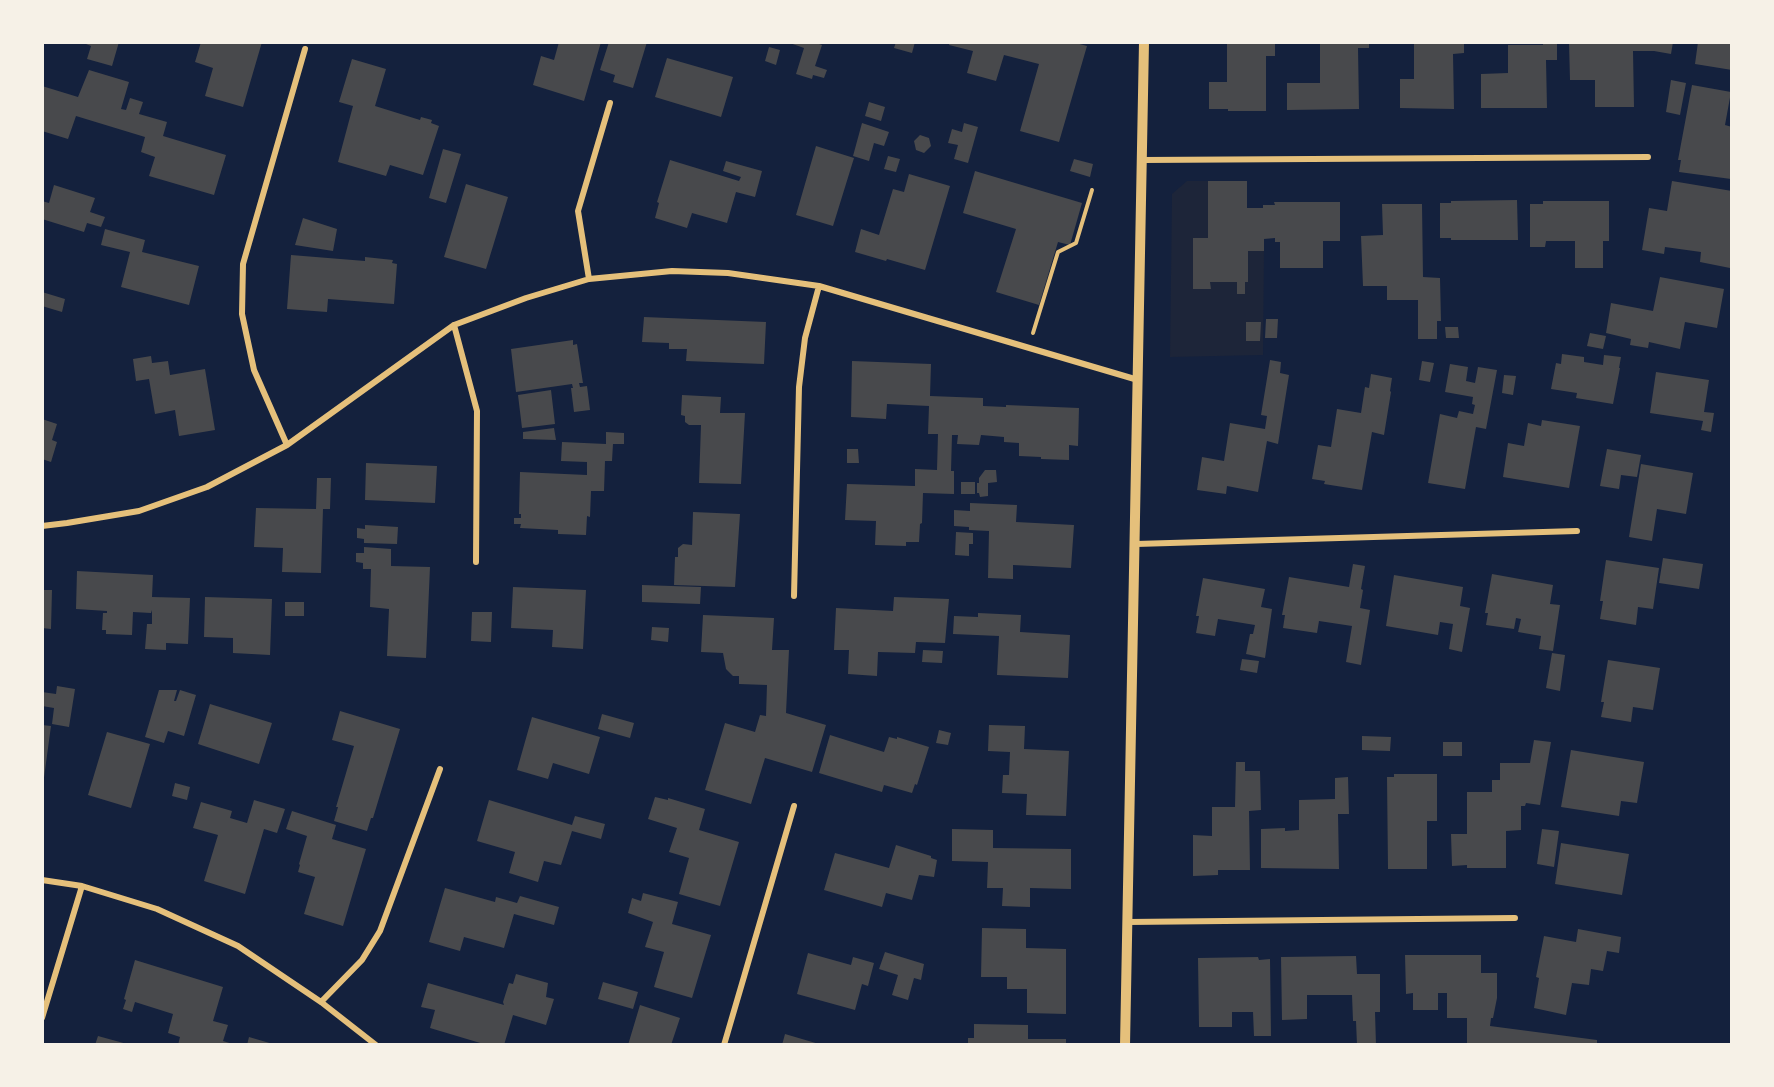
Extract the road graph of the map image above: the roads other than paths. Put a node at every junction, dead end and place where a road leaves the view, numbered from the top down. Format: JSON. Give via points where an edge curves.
{"nodes":[{"id":1,"x":1144,"y":42,"type":"edge"},
{"id":2,"x":305,"y":49,"type":"dead end"},
{"id":3,"x":610,"y":103,"type":"dead end"},
{"id":4,"x":1647,"y":157,"type":"dead end"},
{"id":5,"x":1143,"y":160,"type":"junction"},
{"id":6,"x":589,"y":279,"type":"junction"},
{"id":7,"x":819,"y":286,"type":"junction"},
{"id":8,"x":454,"y":325,"type":"junction"},
{"id":9,"x":1139,"y":380,"type":"junction"},
{"id":10,"x":287,"y":445,"type":"junction"},
{"id":11,"x":42,"y":525,"type":"edge"},
{"id":12,"x":1577,"y":531,"type":"dead end"},
{"id":13,"x":1136,"y":543,"type":"junction"},
{"id":14,"x":476,"y":562,"type":"dead end"},
{"id":15,"x":794,"y":596,"type":"dead end"},
{"id":16,"x":440,"y":769,"type":"dead end"},
{"id":17,"x":794,"y":806,"type":"dead end"},
{"id":18,"x":42,"y":880,"type":"edge"},
{"id":19,"x":82,"y":886,"type":"junction"},
{"id":20,"x":1515,"y":918,"type":"dead end"},
{"id":21,"x":1128,"y":922,"type":"junction"},
{"id":22,"x":321,"y":1002,"type":"junction"},
{"id":23,"x":42,"y":1018,"type":"edge"},
{"id":24,"x":376,"y":1045,"type":"edge"},
{"id":25,"x":724,"y":1045,"type":"edge"},
{"id":26,"x":1125,"y":1045,"type":"edge"}],
"edges":[{"from":1,"to":5,"type":"street"},
{"from":2,"to":10,"type":"street","via":[[243,264],[242,314],[254,370]]},
{"from":3,"to":6,"type":"street","via":[[578,211]]},
{"from":4,"to":5,"type":"street"},
{"from":5,"to":9,"type":"street"},
{"from":6,"to":7,"type":"street","via":[[672,271],[728,273]]},
{"from":6,"to":8,"type":"street"},
{"from":7,"to":9,"type":"street"},
{"from":7,"to":15,"type":"street","via":[[805,338],[799,387]]},
{"from":8,"to":10,"type":"street"},
{"from":8,"to":14,"type":"street","via":[[477,411]]},
{"from":9,"to":13,"type":"street"},
{"from":10,"to":11,"type":"street","via":[[207,487],[139,511]]},
{"from":12,"to":13,"type":"street"},
{"from":13,"to":21,"type":"street"},
{"from":16,"to":22,"type":"street","via":[[380,931],[362,960]]},
{"from":17,"to":25,"type":"street"},
{"from":18,"to":19,"type":"street"},
{"from":19,"to":22,"type":"street","via":[[157,909],[238,946]]},
{"from":19,"to":23,"type":"street"},
{"from":20,"to":21,"type":"street"},
{"from":21,"to":26,"type":"street"},
{"from":22,"to":24,"type":"street"}]}
